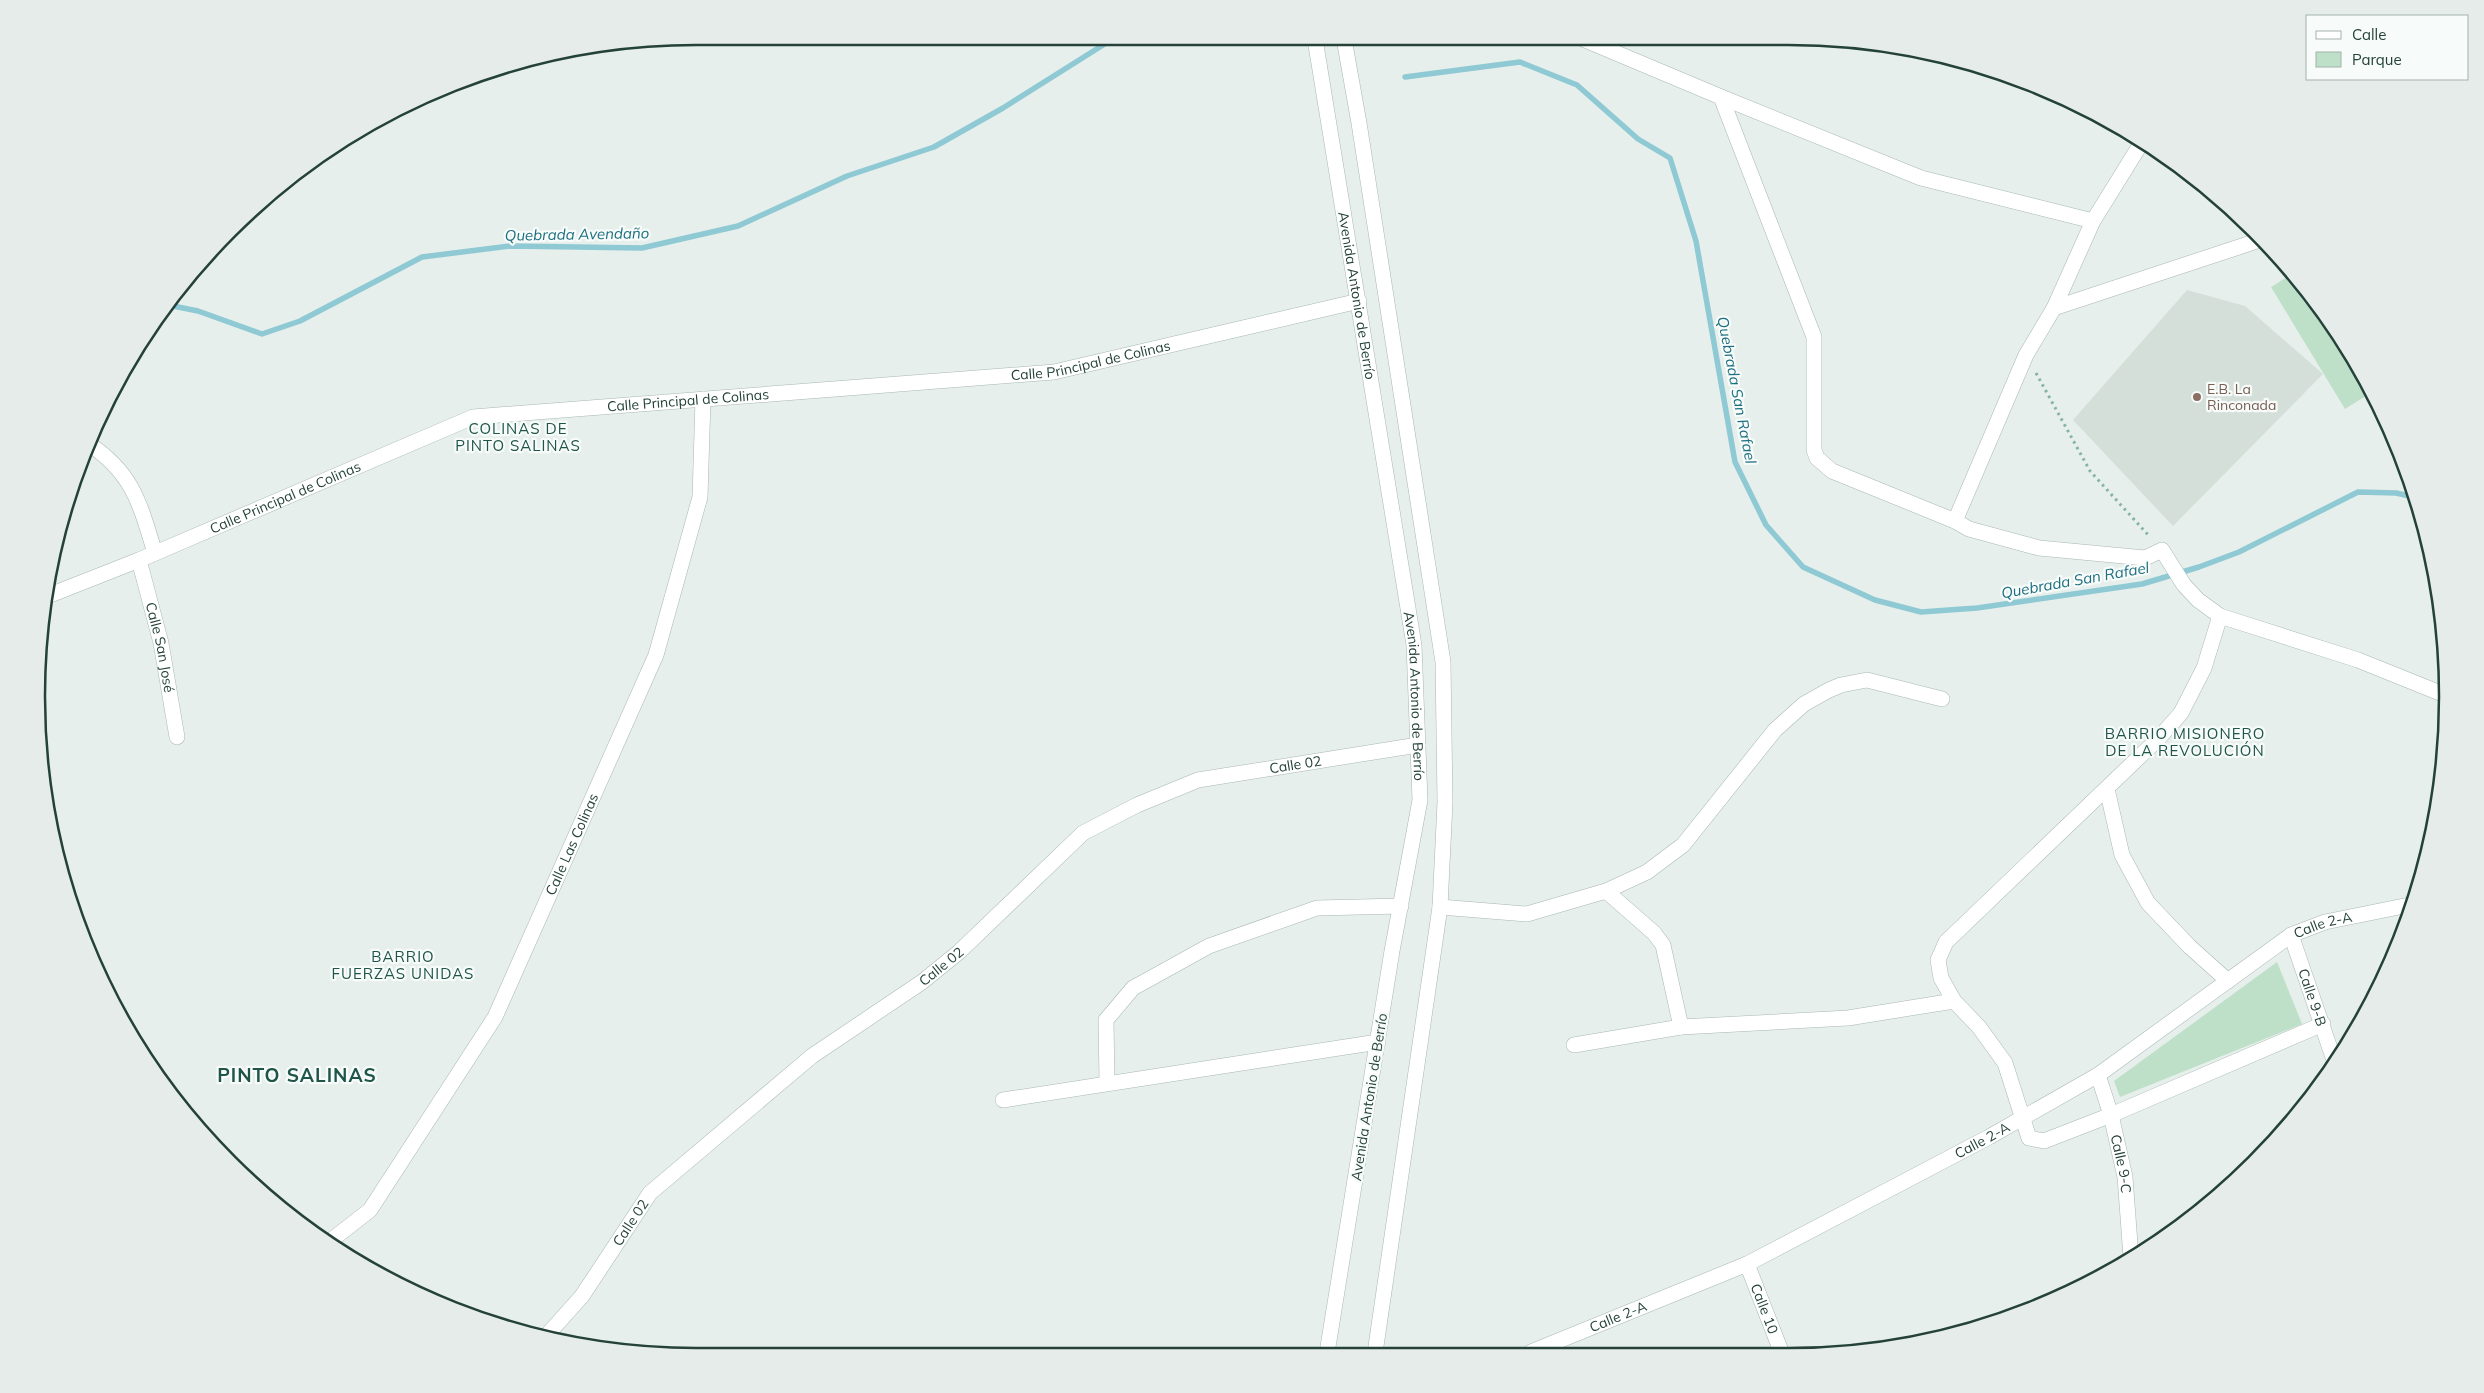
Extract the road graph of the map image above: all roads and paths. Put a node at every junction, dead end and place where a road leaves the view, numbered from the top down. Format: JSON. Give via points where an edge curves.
{"nodes":[{"id":1,"x":1316,"y":45,"type":"edge"},
{"id":2,"x":1345,"y":45,"type":"edge"},
{"id":3,"x":1599,"y":45,"type":"edge"},
{"id":4,"x":1721,"y":97,"type":"junction"},
{"id":5,"x":2138,"y":148,"type":"edge"},
{"id":6,"x":2093,"y":221,"type":"junction"},
{"id":7,"x":2254,"y":242,"type":"edge"},
{"id":8,"x":1359,"y":301,"type":"junction"},
{"id":9,"x":2054,"y":308,"type":"junction"},
{"id":10,"x":2026,"y":355,"type":"junction"},
{"id":11,"x":703,"y":399,"type":"junction"},
{"id":12,"x":94,"y":449,"type":"edge"},
{"id":13,"x":1955,"y":521,"type":"junction"},
{"id":14,"x":2162,"y":550,"type":"junction"},
{"id":15,"x":155,"y":553,"type":"junction"},
{"id":16,"x":139,"y":560,"type":"junction"},
{"id":17,"x":54,"y":593,"type":"edge"},
{"id":18,"x":2220,"y":616,"type":"junction"},
{"id":19,"x":2439,"y":693,"type":"edge"},
{"id":20,"x":1942,"y":699,"type":"dead end"},
{"id":21,"x":177,"y":737,"type":"dead end"},
{"id":22,"x":1418,"y":746,"type":"junction"},
{"id":23,"x":2107,"y":789,"type":"junction"},
{"id":24,"x":1606,"y":891,"type":"junction"},
{"id":25,"x":1401,"y":906,"type":"junction"},
{"id":26,"x":2404,"y":906,"type":"edge"},
{"id":27,"x":1440,"y":907,"type":"junction"},
{"id":28,"x":2291,"y":935,"type":"junction"},
{"id":29,"x":2228,"y":981,"type":"junction"},
{"id":30,"x":1954,"y":1000,"type":"junction"},
{"id":31,"x":2323,"y":1024,"type":"junction"},
{"id":32,"x":1681,"y":1027,"type":"junction"},
{"id":33,"x":1378,"y":1042,"type":"junction"},
{"id":34,"x":1574,"y":1045,"type":"dead end"},
{"id":35,"x":2332,"y":1053,"type":"edge"},
{"id":36,"x":2098,"y":1075,"type":"junction"},
{"id":37,"x":1107,"y":1083,"type":"junction"},
{"id":38,"x":1003,"y":1100,"type":"dead end"},
{"id":39,"x":2111,"y":1115,"type":"junction"},
{"id":40,"x":2024,"y":1116,"type":"junction"},
{"id":41,"x":335,"y":1238,"type":"edge"},
{"id":42,"x":2130,"y":1250,"type":"edge"},
{"id":43,"x":1747,"y":1264,"type":"junction"},
{"id":44,"x":551,"y":1331,"type":"edge"},
{"id":45,"x":1328,"y":1348,"type":"edge"},
{"id":46,"x":1376,"y":1348,"type":"edge"},
{"id":47,"x":1540,"y":1348,"type":"edge"},
{"id":48,"x":1779,"y":1348,"type":"edge"}],
"edges":[{"from":1,"to":8,"type":"street","name":"Avenida Antonio de Berrío"},
{"from":2,"to":27,"type":"street","name":"Avenida Antonio de Berrío","via":[[1443,662],[1445,802]]},
{"from":3,"to":4,"type":"street"},
{"from":4,"to":6,"type":"street","via":[[1921,178]]},
{"from":4,"to":13,"type":"street","via":[[1814,337],[1814,450],[1817,458],[1832,472]]},
{"from":5,"to":6,"type":"street"},
{"from":6,"to":9,"type":"street"},
{"from":7,"to":9,"type":"street"},
{"from":8,"to":11,"type":"street","name":"Calle Principal de Colinas","via":[[1054,372]]},
{"from":8,"to":22,"type":"street","name":"Avenida Antonio de Berrío","via":[[1414,645]]},
{"from":9,"to":10,"type":"street"},
{"from":10,"to":13,"type":"street"},
{"from":10,"to":14,"type":"path","via":[[2090,471]]},
{"from":11,"to":15,"type":"street","name":"Calle Principal de Colinas","via":[[473,417]]},
{"from":11,"to":41,"type":"street","name":"Calle Las Colinas","via":[[700,497],[656,655],[495,1017],[370,1210]]},
{"from":12,"to":15,"type":"street","via":[[121,471],[136,494]]},
{"from":13,"to":14,"type":"street","via":[[2040,548],[2145,558]]},
{"from":14,"to":18,"type":"street","via":[[2184,585]]},
{"from":15,"to":16,"type":"street","name":"Calle Principal de Colinas"},
{"from":16,"to":17,"type":"street","name":"Calle Principal de Colinas"},
{"from":16,"to":21,"type":"street","name":"Calle San José","via":[[161,643]]},
{"from":18,"to":19,"type":"street","via":[[2358,660]]},
{"from":18,"to":23,"type":"street","via":[[2204,668],[2181,713]]},
{"from":20,"to":24,"type":"street","via":[[1868,680],[1841,685],[1817,696],[1775,730],[1683,844],[1647,872]]},
{"from":22,"to":25,"type":"street","name":"Avenida Antonio de Berrío","via":[[1420,800]]},
{"from":22,"to":44,"type":"street","name":"Calle 02","via":[[1198,780],[1137,805],[1083,833],[960,952],[922,982],[812,1056],[650,1193],[582,1296]]},
{"from":23,"to":29,"type":"street","via":[[2122,855],[2148,904]]},
{"from":23,"to":30,"type":"street","via":[[1946,942],[1938,960],[1941,978]]},
{"from":24,"to":27,"type":"street","via":[[1527,914]]},
{"from":24,"to":32,"type":"street","via":[[1654,933],[1663,945]]},
{"from":25,"to":33,"type":"street","name":"Avenida Antonio de Berrío"},
{"from":25,"to":37,"type":"street","via":[[1317,908],[1209,946],[1133,988],[1106,1020]]},
{"from":26,"to":28,"type":"street","name":"Calle 2-A","via":[[2325,922]]},
{"from":27,"to":46,"type":"street","name":"Avenida Antonio de Berrío"},
{"from":28,"to":29,"type":"street","name":"Calle 2-A"},
{"from":28,"to":31,"type":"street","name":"Calle 9-B"},
{"from":29,"to":36,"type":"street","name":"Calle 2-A"},
{"from":30,"to":32,"type":"street","via":[[1848,1018]]},
{"from":30,"to":40,"type":"street","via":[[2005,1063]]},
{"from":31,"to":35,"type":"street","name":"Calle 9-B"},
{"from":31,"to":39,"type":"street"},
{"from":32,"to":34,"type":"street"},
{"from":33,"to":37,"type":"street"},
{"from":33,"to":45,"type":"street","name":"Avenida Antonio de Berrío"},
{"from":36,"to":39,"type":"street","name":"Calle 9-C"},
{"from":36,"to":40,"type":"street","name":"Calle 2-A"},
{"from":37,"to":38,"type":"street"},
{"from":39,"to":40,"type":"street","via":[[2044,1141],[2029,1138]]},
{"from":39,"to":42,"type":"street","name":"Calle 9-C","via":[[2125,1177]]},
{"from":40,"to":43,"type":"street","name":"Calle 2-A"},
{"from":43,"to":47,"type":"street","name":"Calle 2-A"},
{"from":43,"to":48,"type":"street","name":"Calle 10"}]}
